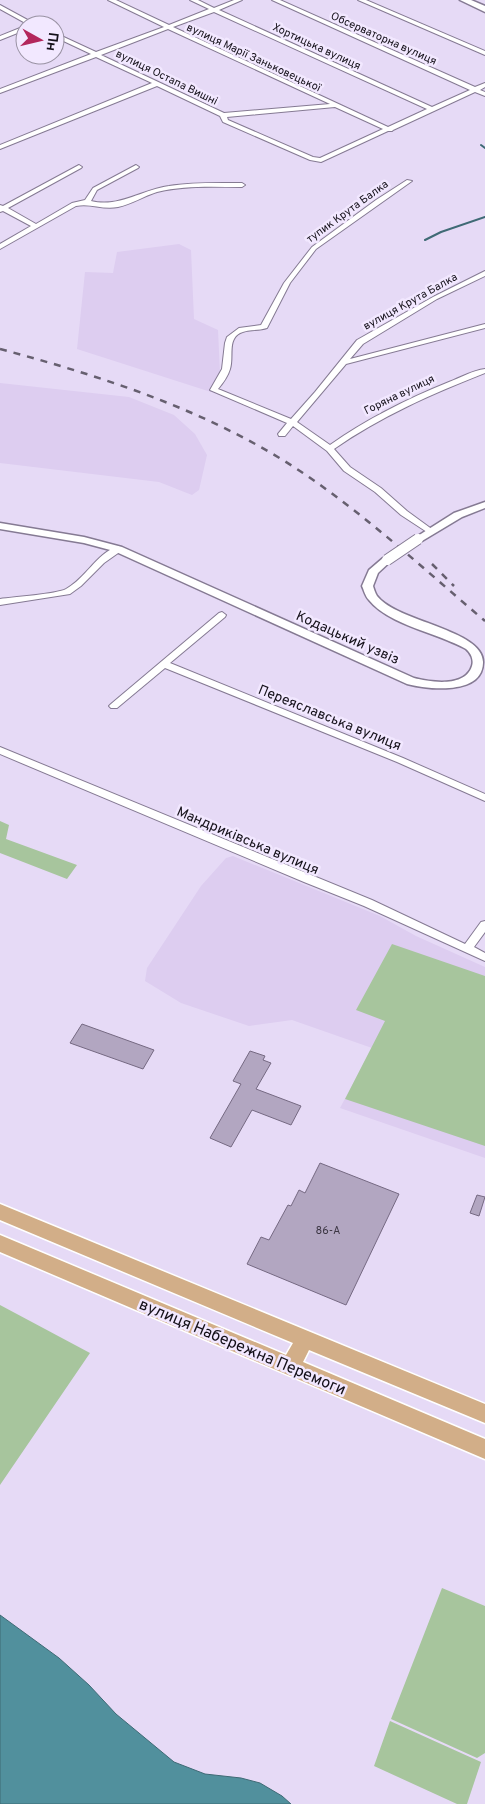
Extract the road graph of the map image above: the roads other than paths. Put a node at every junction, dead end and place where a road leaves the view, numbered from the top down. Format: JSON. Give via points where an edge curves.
{"nodes":[{"id":1,"x":111,"y":0,"type":"edge"},
{"id":2,"x":193,"y":0,"type":"edge"},
{"id":3,"x":239,"y":0,"type":"edge"},
{"id":4,"x":275,"y":0,"type":"edge"},
{"id":5,"x":361,"y":0,"type":"edge"},
{"id":6,"x":464,"y":0,"type":"edge"},
{"id":7,"x":0,"y":8,"type":"edge"},
{"id":8,"x":485,"y":8,"type":"edge"},
{"id":9,"x":214,"y":10,"type":"junction"},
{"id":10,"x":15,"y":16,"type":"edge"},
{"id":11,"x":169,"y":27,"type":"junction"},
{"id":12,"x":15,"y":32,"type":"edge"},
{"id":13,"x":0,"y":38,"type":"edge"},
{"id":14,"x":65,"y":39,"type":"edge"},
{"id":15,"x":485,"y":53,"type":"edge"},
{"id":16,"x":98,"y":54,"type":"junction"},
{"id":17,"x":156,"y":84,"type":"junction"},
{"id":18,"x":485,"y":85,"type":"edge"},
{"id":19,"x":473,"y":90,"type":"junction"},
{"id":20,"x":0,"y":92,"type":"edge"},
{"id":21,"x":485,"y":94,"type":"edge"},
{"id":22,"x":334,"y":106,"type":"junction"},
{"id":23,"x":433,"y":110,"type":"junction"},
{"id":24,"x":223,"y":115,"type":"junction"},
{"id":25,"x":390,"y":130,"type":"junction"},
{"id":26,"x":0,"y":147,"type":"edge"},
{"id":27,"x":79,"y":167,"type":"dead end"},
{"id":28,"x":136,"y":167,"type":"dead end"},
{"id":29,"x":409,"y":181,"type":"dead end"},
{"id":30,"x":242,"y":185,"type":"dead end"},
{"id":31,"x":87,"y":202,"type":"junction"},
{"id":32,"x":1,"y":208,"type":"edge"},
{"id":33,"x":35,"y":226,"type":"junction"},
{"id":34,"x":0,"y":247,"type":"edge"},
{"id":35,"x":485,"y":273,"type":"edge"},
{"id":36,"x":485,"y":326,"type":"edge"},
{"id":37,"x":346,"y":362,"type":"junction"},
{"id":38,"x":484,"y":371,"type":"edge"},
{"id":39,"x":293,"y":423,"type":"junction"},
{"id":40,"x":282,"y":434,"type":"dead end"},
{"id":41,"x":330,"y":449,"type":"junction"},
{"id":42,"x":485,"y":505,"type":"edge"},
{"id":43,"x":0,"y":526,"type":"edge"},
{"id":44,"x":430,"y":532,"type":"junction"},
{"id":45,"x":118,"y":549,"type":"junction"},
{"id":46,"x":0,"y":602,"type":"edge"},
{"id":47,"x":222,"y":615,"type":"dead end"},
{"id":48,"x":164,"y":664,"type":"junction"},
{"id":49,"x":114,"y":706,"type":"dead end"},
{"id":50,"x":0,"y":750,"type":"edge"},
{"id":51,"x":485,"y":798,"type":"edge"},
{"id":52,"x":485,"y":925,"type":"edge"},
{"id":53,"x":467,"y":949,"type":"junction"},
{"id":54,"x":485,"y":957,"type":"edge"},
{"id":55,"x":0,"y":1212,"type":"edge"},
{"id":56,"x":0,"y":1243,"type":"edge"},
{"id":57,"x":305,"y":1339,"type":"junction"},
{"id":58,"x":292,"y":1366,"type":"junction"},
{"id":59,"x":485,"y":1414,"type":"edge"},
{"id":60,"x":485,"y":1449,"type":"edge"}],
"edges":[{"from":1,"to":11,"type":"street","name":"вулиця Марії Заньковецької"},
{"from":2,"to":9,"type":"street","name":"Хортицька вулиця"},
{"from":3,"to":9,"type":"street"},
{"from":4,"to":19,"type":"street","name":"Обсерваторна вулиця"},
{"from":5,"to":15,"type":"street"},
{"from":6,"to":8,"type":"main road"},
{"from":7,"to":10,"type":"street"},
{"from":9,"to":11,"type":"street"},
{"from":9,"to":23,"type":"street","name":"Хортицька вулиця"},
{"from":11,"to":16,"type":"street"},
{"from":11,"to":22,"type":"street","name":"вулиця Марії Заньковецької"},
{"from":12,"to":13,"type":"street"},
{"from":14,"to":16,"type":"street","name":"вулиця Остапа Вишні"},
{"from":16,"to":17,"type":"street","name":"вулиця Остапа Вишні"},
{"from":16,"to":20,"type":"street"},
{"from":17,"to":24,"type":"street","name":"вулиця Остапа Вишні"},
{"from":17,"to":26,"type":"street"},
{"from":18,"to":19,"type":"street"},
{"from":19,"to":21,"type":"street","name":"Обсерваторна вулиця"},
{"from":19,"to":23,"type":"street"},
{"from":22,"to":24,"type":"street","name":"вулиця Остапа Вишні"},
{"from":22,"to":25,"type":"street","name":"вулиця Марії Заньковецької"},
{"from":23,"to":25,"type":"street"},
{"from":24,"to":25,"type":"street","via":[[225,121],[315,160]]},
{"from":27,"to":32,"type":"street"},
{"from":28,"to":31,"type":"street","via":[[95,189]]},
{"from":29,"to":39,"type":"street","name":"тупик Крута Балка","via":[[314,248],[287,283],[264,326],[241,330],[226,346],[228,365],[214,390]]},
{"from":30,"to":31,"type":"street","via":[[199,184],[156,190],[129,202],[108,206]]},
{"from":31,"to":33,"type":"street","via":[[74,204]]},
{"from":32,"to":33,"type":"street"},
{"from":33,"to":34,"type":"street"},
{"from":35,"to":37,"type":"street","name":"вулиця Крута Балка","via":[[434,298],[360,342]]},
{"from":36,"to":37,"type":"street"},
{"from":37,"to":39,"type":"street","name":"вулиця Крута Балка"},
{"from":38,"to":41,"type":"street","name":"Горяна вулиця","via":[[443,386],[374,419]]},
{"from":39,"to":40,"type":"street"},
{"from":39,"to":41,"type":"street"},
{"from":41,"to":44,"type":"street","via":[[347,469]]},
{"from":42,"to":44,"type":"street","via":[[458,515]]},
{"from":43,"to":45,"type":"street","name":"Кодацький узвіз"},
{"from":44,"to":45,"type":"street","name":"Кодацький узвіз","bridge":true,"via":[[373,572],[368,584],[371,597],[384,608],[451,636],[471,647],[476,654],[476,670],[470,676],[438,686],[411,681]]},
{"from":45,"to":46,"type":"street","via":[[67,592]]},
{"from":47,"to":48,"type":"street"},
{"from":48,"to":49,"type":"street"},
{"from":48,"to":51,"type":"street","name":"Переяславська вулиця"},
{"from":50,"to":53,"type":"street","name":"Мандриківська вулиця","via":[[307,880],[368,902]]},
{"from":52,"to":53,"type":"street"},
{"from":53,"to":54,"type":"street","name":"Мандриківська вулиця"},
{"from":55,"to":57,"type":"main road","name":"вулиця Набережна Перемоги"},
{"from":56,"to":58,"type":"main road","name":"вулиця Набережна Перемоги"},
{"from":57,"to":58,"type":"main road"},
{"from":57,"to":59,"type":"main road","name":"вулиця Набережна Перемоги"},
{"from":58,"to":60,"type":"main road","name":"вулиця Набережна Перемоги"}]}
